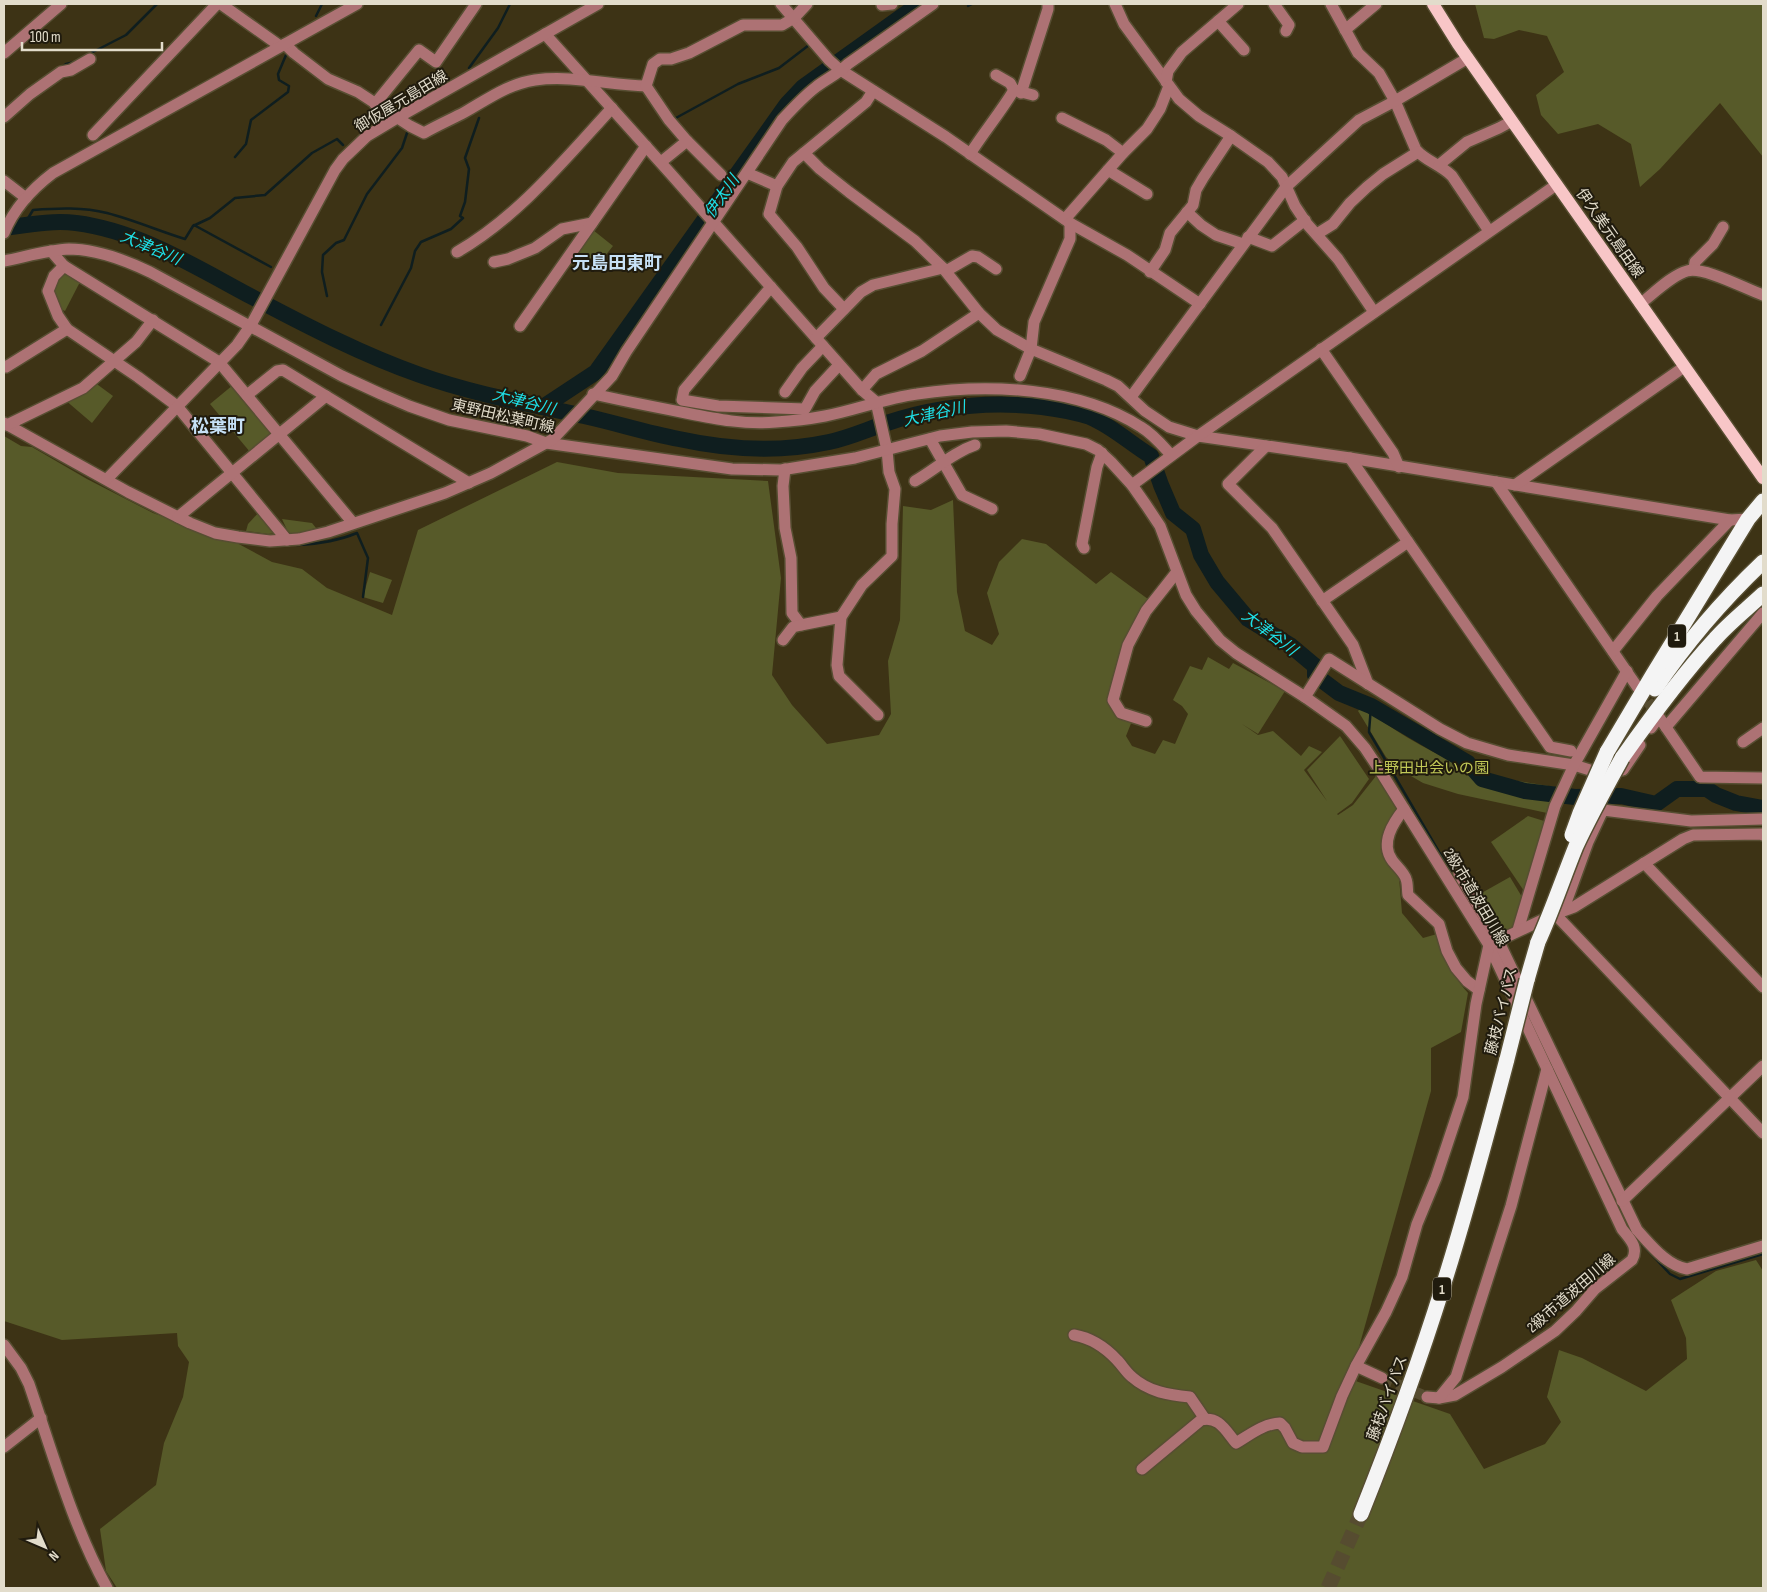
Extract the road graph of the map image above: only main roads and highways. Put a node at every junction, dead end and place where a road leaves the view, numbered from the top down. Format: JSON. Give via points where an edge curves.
{"nodes":[{"id":1,"x":1433,"y":4,"type":"edge"},
{"id":2,"x":1763,"y":478,"type":"edge"},
{"id":3,"x":1763,"y":501,"type":"edge"},
{"id":4,"x":1763,"y":562,"type":"edge"},
{"id":5,"x":1763,"y":594,"type":"edge"},
{"id":6,"x":1614,"y":756,"type":"junction"},
{"id":7,"x":1538,"y":942,"type":"junction"},
{"id":8,"x":1362,"y":1514,"type":"tunnel mouth"}],
"edges":[{"from":1,"to":2,"type":"main road","name":"伊久美元島田線"},
{"from":3,"to":6,"type":"highway","number":"1","via":[[1748,519],[1652,676]]},
{"from":4,"to":6,"type":"highway","number":"1","via":[[1684,648],[1640,710]]},
{"from":5,"to":6,"type":"highway","number":"1","via":[[1716,637]]},
{"from":6,"to":7,"type":"highway","number":"1","bridge":true,"via":[[1599,800],[1576,846]]},
{"from":6,"to":7,"type":"highway","name":"藤枝バイパス","number":"1","bridge":true,"via":[[1580,813]]},
{"from":7,"to":8,"type":"highway","name":"藤枝バイパス","number":"1","bridge":true,"via":[[1468,1207],[1416,1370]]}]}
